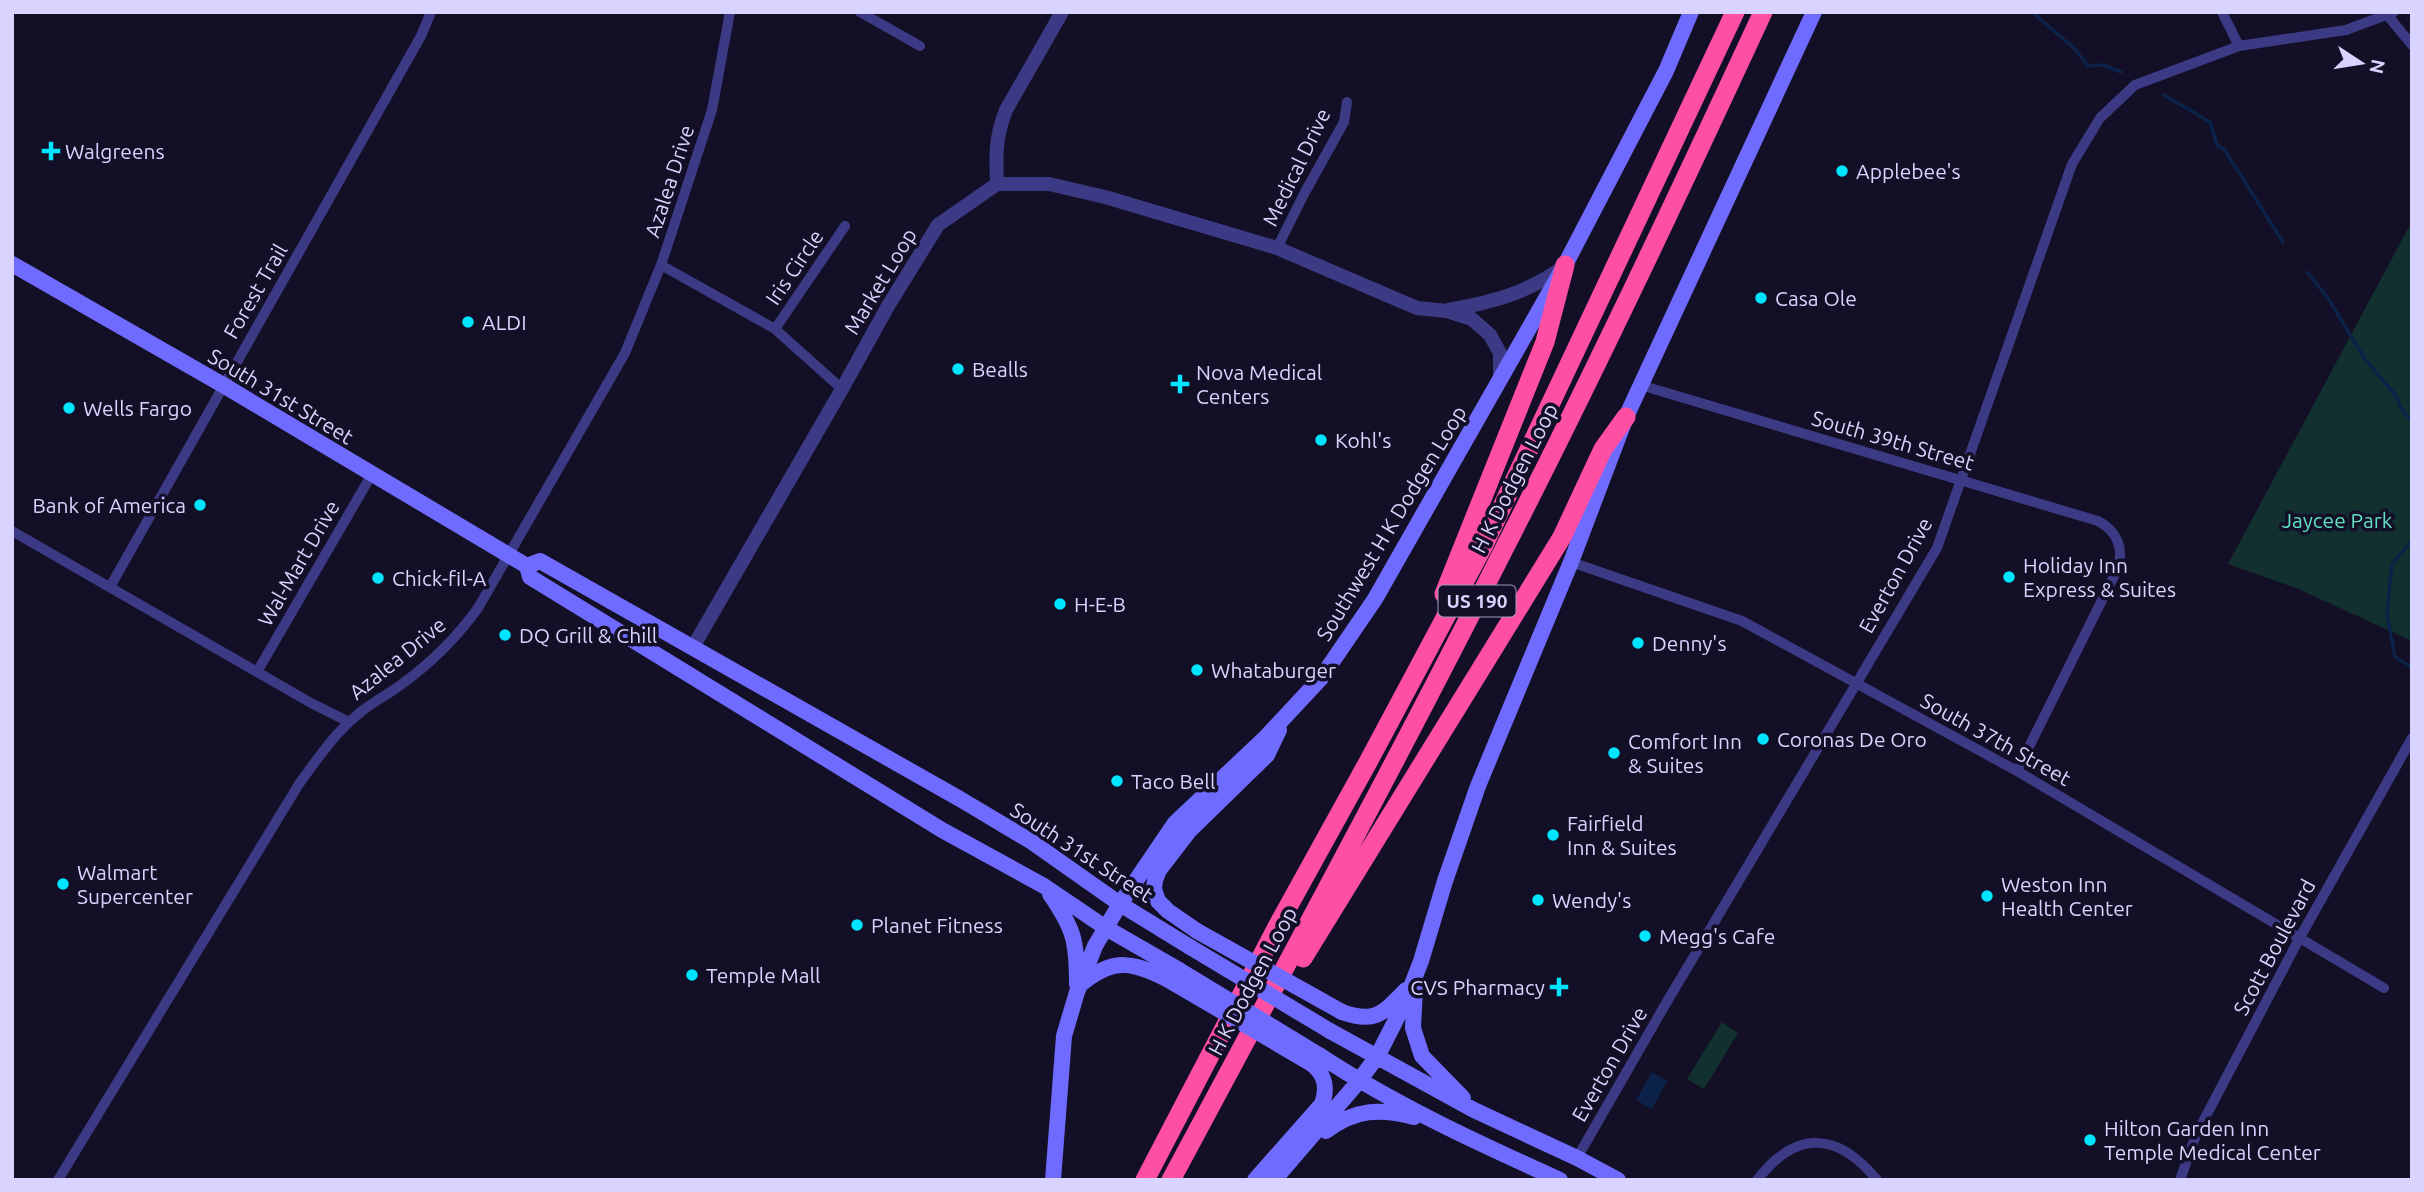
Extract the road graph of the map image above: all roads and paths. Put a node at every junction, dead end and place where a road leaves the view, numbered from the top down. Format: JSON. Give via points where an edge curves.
{"nodes":[{"id":1,"x":431,"y":12,"type":"edge"},
{"id":2,"x":730,"y":12,"type":"edge"},
{"id":3,"x":860,"y":12,"type":"edge"},
{"id":4,"x":1062,"y":12,"type":"edge"},
{"id":5,"x":1691,"y":12,"type":"edge"},
{"id":6,"x":1735,"y":12,"type":"edge"},
{"id":7,"x":1763,"y":12,"type":"edge"},
{"id":8,"x":1814,"y":12,"type":"edge"},
{"id":9,"x":2222,"y":12,"type":"edge"},
{"id":10,"x":2391,"y":14,"type":"edge"},
{"id":11,"x":2412,"y":45,"type":"edge"},
{"id":12,"x":920,"y":46,"type":"dead end"},
{"id":13,"x":2239,"y":47,"type":"junction"},
{"id":14,"x":1347,"y":102,"type":"dead end"},
{"id":15,"x":997,"y":184,"type":"junction"},
{"id":16,"x":845,"y":226,"type":"dead end"},
{"id":17,"x":1277,"y":248,"type":"junction"},
{"id":18,"x":12,"y":264,"type":"edge"},
{"id":19,"x":661,"y":265,"type":"junction"},
{"id":20,"x":1566,"y":265,"type":"junction"},
{"id":21,"x":1447,"y":311,"type":"junction"},
{"id":22,"x":775,"y":329,"type":"junction"},
{"id":23,"x":1500,"y":382,"type":"junction"},
{"id":24,"x":223,"y":385,"type":"junction"},
{"id":25,"x":1640,"y":385,"type":"junction"},
{"id":26,"x":842,"y":389,"type":"junction"},
{"id":27,"x":1626,"y":417,"type":"junction"},
{"id":28,"x":372,"y":474,"type":"junction"},
{"id":29,"x":1962,"y":480,"type":"junction"},
{"id":30,"x":12,"y":531,"type":"edge"},
{"id":31,"x":509,"y":555,"type":"junction"},
{"id":32,"x":1571,"y":562,"type":"junction"},
{"id":33,"x":527,"y":566,"type":"junction"},
{"id":34,"x":110,"y":587,"type":"junction"},
{"id":35,"x":693,"y":648,"type":"junction"},
{"id":36,"x":257,"y":672,"type":"junction"},
{"id":37,"x":1856,"y":683,"type":"junction"},
{"id":38,"x":1286,"y":715,"type":"junction"},
{"id":39,"x":349,"y":722,"type":"junction"},
{"id":40,"x":2412,"y":738,"type":"edge"},
{"id":41,"x":1367,"y":764,"type":"junction"},
{"id":42,"x":2017,"y":771,"type":"junction"},
{"id":43,"x":1044,"y":886,"type":"junction"},
{"id":44,"x":1120,"y":904,"type":"junction"},
{"id":45,"x":1278,"y":925,"type":"junction"},
{"id":46,"x":1106,"y":928,"type":"junction"},
{"id":47,"x":2299,"y":939,"type":"junction"},
{"id":48,"x":1176,"y":976,"type":"junction"},
{"id":49,"x":1414,"y":977,"type":"junction"},
{"id":50,"x":1078,"y":988,"type":"junction"},
{"id":51,"x":2384,"y":988,"type":"dead end"},
{"id":52,"x":1378,"y":1055,"type":"junction"},
{"id":53,"x":1316,"y":1059,"type":"junction"},
{"id":54,"x":1359,"y":1082,"type":"junction"},
{"id":55,"x":1474,"y":1110,"type":"junction"},
{"id":56,"x":1481,"y":1145,"type":"junction"},
{"id":57,"x":1297,"y":1154,"type":"junction"},
{"id":58,"x":1577,"y":1158,"type":"junction"},
{"id":59,"x":58,"y":1180,"type":"edge"},
{"id":60,"x":1053,"y":1180,"type":"edge"},
{"id":61,"x":1131,"y":1180,"type":"edge"},
{"id":62,"x":1145,"y":1180,"type":"edge"},
{"id":63,"x":1173,"y":1180,"type":"edge"},
{"id":64,"x":1255,"y":1180,"type":"edge"},
{"id":65,"x":1274,"y":1180,"type":"edge"},
{"id":66,"x":1560,"y":1180,"type":"edge"},
{"id":67,"x":1618,"y":1180,"type":"edge"},
{"id":68,"x":1757,"y":1180,"type":"edge"},
{"id":69,"x":1877,"y":1180,"type":"edge"},
{"id":70,"x":2180,"y":1180,"type":"edge"}],
"edges":[{"from":1,"to":24,"type":"street","name":"Forest Trail"},
{"from":2,"to":19,"type":"street","name":"Azalea Drive","via":[[712,110]]},
{"from":3,"to":12,"type":"street"},
{"from":4,"to":15,"type":"street","via":[[999,127]]},
{"from":5,"to":20,"type":"main road","name":"Southwest H K Dodgen Loop","via":[[1666,71]]},
{"from":6,"to":41,"type":"highway","name":"H K Dodgen Loop","number":"US 190","via":[[1483,545]]},
{"from":7,"to":63,"type":"highway","name":"H K Dodgen Loop","number":"US 190","via":[[1503,552]]},
{"from":8,"to":25,"type":"main road"},
{"from":9,"to":13,"type":"street"},
{"from":10,"to":11,"type":"street"},
{"from":10,"to":13,"type":"street","name":"Everton Drive","via":[[2346,30]]},
{"from":13,"to":29,"type":"street","name":"Everton Drive","via":[[2135,85],[2100,118],[2072,164]]},
{"from":14,"to":17,"type":"street","name":"Medical Drive","via":[[1344,122]]},
{"from":15,"to":17,"type":"street","via":[[1049,184]]},
{"from":15,"to":26,"type":"street","name":"Market Loop","via":[[938,225]]},
{"from":16,"to":22,"type":"street","name":"Iris Circle"},
{"from":17,"to":21,"type":"street","via":[[1417,308]]},
{"from":18,"to":24,"type":"main road","name":"South 31st Street"},
{"from":19,"to":22,"type":"street"},
{"from":19,"to":31,"type":"street","name":"Azalea Drive","via":[[625,353]]},
{"from":20,"to":21,"type":"street","via":[[1539,284]]},
{"from":20,"to":23,"type":"main road","name":"Southwest H K Dodgen Loop"},
{"from":20,"to":41,"type":"highway","via":[[1545,342],[1460,556]]},
{"from":21,"to":23,"type":"street","via":[[1472,319],[1490,335],[1500,353]]},
{"from":22,"to":26,"type":"street"},
{"from":23,"to":38,"type":"main road","name":"Southwest H K Dodgen Loop","via":[[1375,599],[1321,678]]},
{"from":24,"to":28,"type":"main road","name":"South 31st Street"},
{"from":24,"to":34,"type":"street","name":"Forest Trail"},
{"from":25,"to":27,"type":"main road"},
{"from":25,"to":29,"type":"street","name":"South 39th Street"},
{"from":26,"to":35,"type":"street","name":"Market Loop"},
{"from":27,"to":32,"type":"main road"},
{"from":27,"to":63,"type":"highway","via":[[1603,449],[1562,537],[1297,968],[1198,1147]]},
{"from":28,"to":31,"type":"main road","name":"South 31st Street"},
{"from":28,"to":36,"type":"street","name":"Wal-Mart Drive"},
{"from":29,"to":37,"type":"street","name":"Everton Drive","via":[[1937,548]]},
{"from":29,"to":42,"type":"street","name":"South 39th Street","via":[[2098,521],[2115,535],[2121,550],[2118,568]]},
{"from":30,"to":34,"type":"street"},
{"from":31,"to":33,"type":"main road","name":"South 31st Street"},
{"from":31,"to":39,"type":"street","name":"Azalea Drive","via":[[460,633],[402,684]]},
{"from":32,"to":37,"type":"street","name":"South 37th Street","via":[[1742,621]]},
{"from":32,"to":49,"type":"main road","via":[[1478,786]]},
{"from":33,"to":35,"type":"main road","name":"South 31st Street","via":[[540,561]]},
{"from":33,"to":43,"type":"main road","name":"South 31st Street","via":[[530,577],[942,830]]},
{"from":34,"to":36,"type":"street"},
{"from":35,"to":44,"type":"main road","name":"South 31st Street","via":[[1032,842]]},
{"from":36,"to":39,"type":"street"},
{"from":37,"to":42,"type":"street","name":"South 37th Street"},
{"from":37,"to":58,"type":"street","name":"Everton Drive"},
{"from":38,"to":44,"type":"main road","name":"Southwest H K Dodgen Loop","via":[[1175,822]]},
{"from":38,"to":49,"type":"main road","bridge":true,"via":[[1267,755],[1189,831],[1159,870],[1154,889],[1158,901],[1197,931],[1360,1018],[1379,1015]]},
{"from":39,"to":59,"type":"street","name":"Azalea Drive","via":[[299,784]]},
{"from":40,"to":47,"type":"street","name":"Scott Boulevard"},
{"from":41,"to":45,"type":"highway","name":"H K Dodgen Loop","number":"US 190"},
{"from":42,"to":47,"type":"street","name":"South 37th Street"},
{"from":43,"to":46,"type":"main road","name":"South 31st Street"},
{"from":43,"to":50,"type":"main road","via":[[1074,936]]},
{"from":44,"to":46,"type":"main road","name":"Southwest H K Dodgen Loop"},
{"from":44,"to":52,"type":"main road","name":"South 31st Street","bridge":true,"via":[[1330,1031]]},
{"from":45,"to":61,"type":"highway","via":[[1214,1026]]},
{"from":45,"to":62,"type":"highway","name":"H K Dodgen Loop","number":"US 190"},
{"from":46,"to":48,"type":"main road","name":"South 31st Street"},
{"from":46,"to":50,"type":"main road","name":"Southwest H K Dodgen Loop"},
{"from":47,"to":51,"type":"street","name":"South 37th Street"},
{"from":47,"to":70,"type":"street","name":"Scott Boulevard","via":[[2196,1136]]},
{"from":48,"to":50,"type":"main road","via":[[1128,964],[1110,966]]},
{"from":48,"to":53,"type":"main road","bridge":true},
{"from":49,"to":52,"type":"main road"},
{"from":49,"to":55,"type":"main road","via":[[1413,1028],[1422,1056]]},
{"from":50,"to":60,"type":"main road","name":"Southwest H K Dodgen Loop","via":[[1064,1036]]},
{"from":52,"to":54,"type":"main road"},
{"from":52,"to":55,"type":"main road","name":"South 31st Street"},
{"from":53,"to":54,"type":"main road"},
{"from":53,"to":64,"type":"main road","via":[[1326,1086],[1322,1104]]},
{"from":54,"to":56,"type":"main road"},
{"from":54,"to":57,"type":"main road"},
{"from":55,"to":58,"type":"main road","name":"South 31st Street"},
{"from":56,"to":57,"type":"main road","via":[[1415,1117],[1391,1111],[1366,1112],[1343,1119]]},
{"from":56,"to":66,"type":"main road"},
{"from":57,"to":65,"type":"main road"},
{"from":58,"to":67,"type":"main road","name":"South 31st Street"},
{"from":68,"to":69,"type":"street","via":[[1774,1160],[1808,1143],[1826,1143],[1853,1155]]}]}
